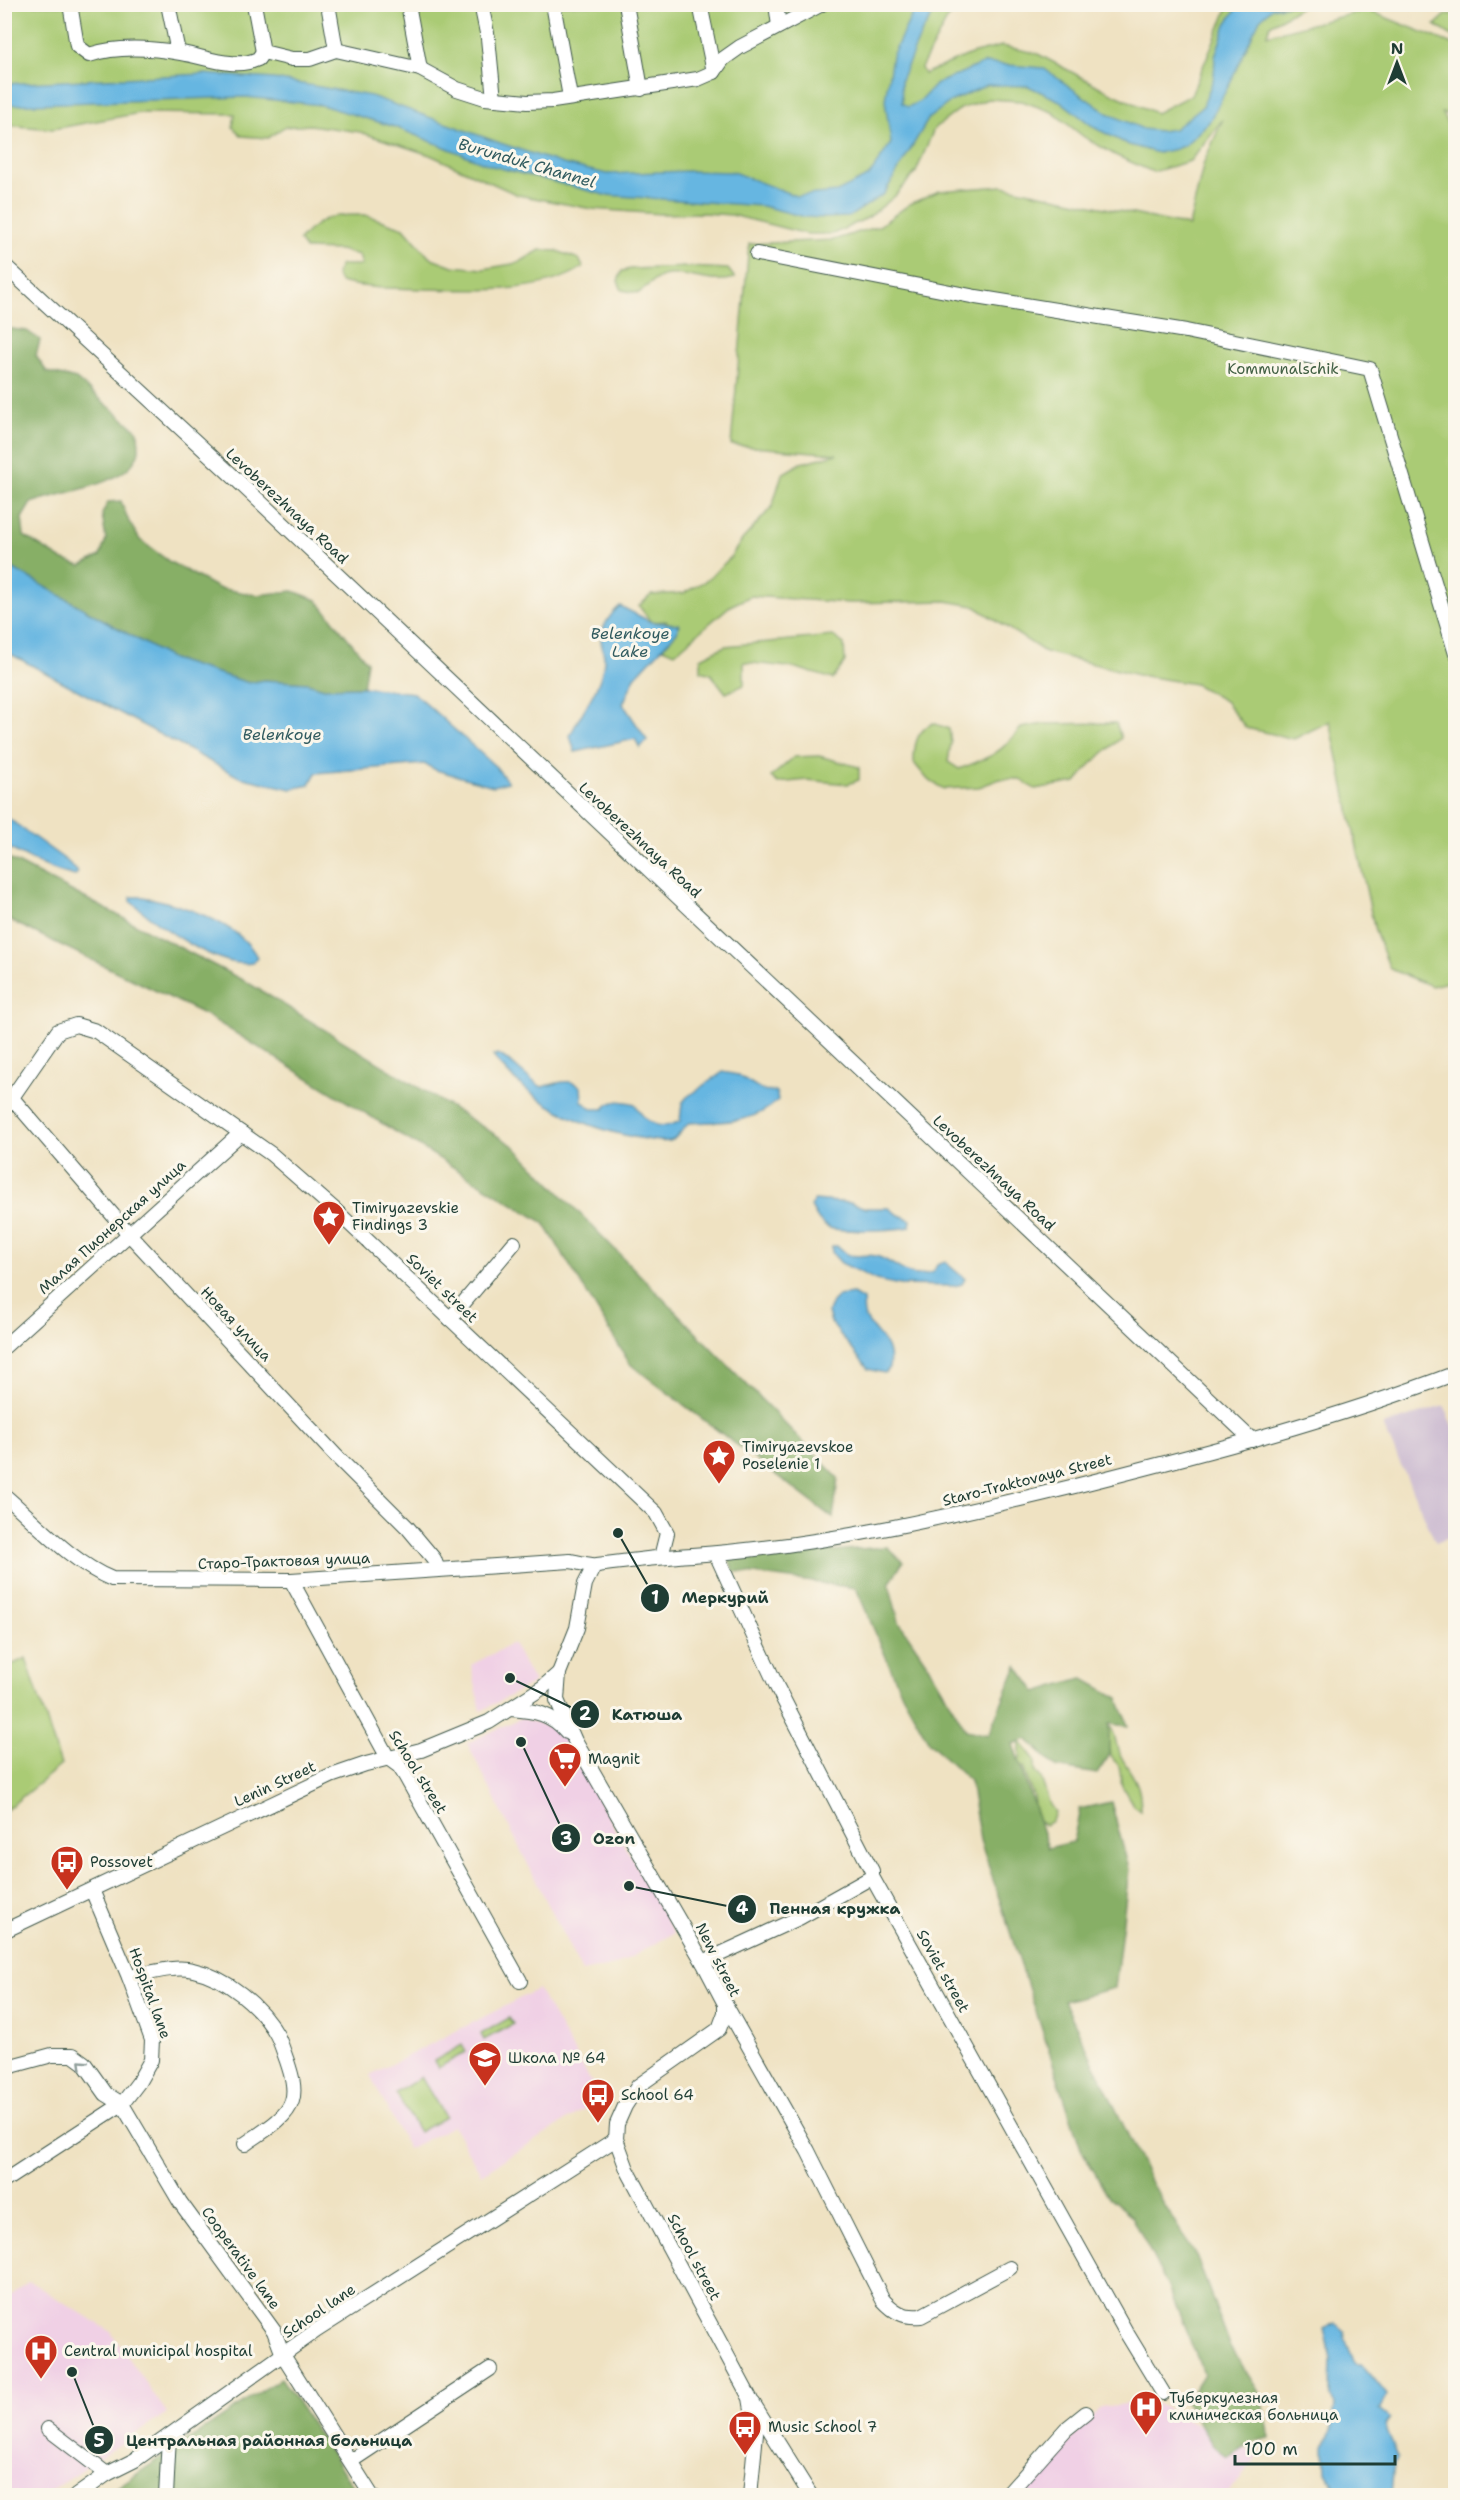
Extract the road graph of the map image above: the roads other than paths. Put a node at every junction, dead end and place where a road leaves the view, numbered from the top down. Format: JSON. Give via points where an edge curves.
{"nodes":[{"id":1,"x":70,"y":4,"type":"edge"},
{"id":2,"x":168,"y":4,"type":"edge"},
{"id":3,"x":254,"y":4,"type":"edge"},
{"id":4,"x":328,"y":4,"type":"edge"},
{"id":5,"x":408,"y":4,"type":"edge"},
{"id":6,"x":481,"y":4,"type":"edge"},
{"id":7,"x":553,"y":4,"type":"edge"},
{"id":8,"x":626,"y":4,"type":"edge"},
{"id":9,"x":700,"y":4,"type":"edge"},
{"id":10,"x":776,"y":4,"type":"edge"},
{"id":11,"x":822,"y":4,"type":"edge"},
{"id":12,"x":779,"y":26,"type":"junction"},
{"id":13,"x":336,"y":50,"type":"junction"},
{"id":14,"x":178,"y":52,"type":"junction"},
{"id":15,"x":263,"y":52,"type":"junction"},
{"id":16,"x":420,"y":69,"type":"junction"},
{"id":17,"x":714,"y":72,"type":"junction"},
{"id":18,"x":642,"y":89,"type":"junction"},
{"id":19,"x":570,"y":98,"type":"junction"},
{"id":20,"x":494,"y":99,"type":"junction"},
{"id":21,"x":757,"y":254,"type":"dead end"},
{"id":22,"x":4,"y":265,"type":"edge"},
{"id":23,"x":1455,"y":654,"type":"edge"},
{"id":24,"x":8,"y":1104,"type":"edge"},
{"id":25,"x":241,"y":1132,"type":"junction"},
{"id":26,"x":130,"y":1235,"type":"junction"},
{"id":27,"x":514,"y":1243,"type":"dead end"},
{"id":28,"x":450,"y":1319,"type":"junction"},
{"id":29,"x":4,"y":1347,"type":"edge"},
{"id":30,"x":1455,"y":1373,"type":"edge"},
{"id":31,"x":1252,"y":1440,"type":"junction"},
{"id":32,"x":4,"y":1495,"type":"edge"},
{"id":33,"x":716,"y":1554,"type":"junction"},
{"id":34,"x":661,"y":1557,"type":"junction"},
{"id":35,"x":594,"y":1566,"type":"junction"},
{"id":36,"x":438,"y":1570,"type":"junction"},
{"id":37,"x":291,"y":1580,"type":"junction"},
{"id":38,"x":559,"y":1673,"type":"junction"},
{"id":39,"x":511,"y":1709,"type":"junction"},
{"id":40,"x":575,"y":1741,"type":"junction"},
{"id":41,"x":388,"y":1758,"type":"junction"},
{"id":42,"x":872,"y":1877,"type":"junction"},
{"id":43,"x":92,"y":1890,"type":"junction"},
{"id":44,"x":4,"y":1930,"type":"edge"},
{"id":45,"x":703,"y":1962,"type":"junction"},
{"id":46,"x":129,"y":1977,"type":"junction"},
{"id":47,"x":520,"y":1981,"type":"dead end"},
{"id":48,"x":724,"y":2004,"type":"junction"},
{"id":49,"x":4,"y":2068,"type":"edge"},
{"id":50,"x":123,"y":2104,"type":"junction"},
{"id":51,"x":616,"y":2139,"type":"junction"},
{"id":52,"x":245,"y":2144,"type":"dead end"},
{"id":53,"x":4,"y":2181,"type":"edge"},
{"id":54,"x":1010,"y":2268,"type":"dead end"},
{"id":55,"x":284,"y":2355,"type":"junction"},
{"id":56,"x":490,"y":2369,"type":"dead end"},
{"id":57,"x":1163,"y":2393,"type":"dead end"},
{"id":58,"x":748,"y":2394,"type":"junction"},
{"id":59,"x":1086,"y":2413,"type":"dead end"},
{"id":60,"x":48,"y":2429,"type":"dead end"},
{"id":61,"x":169,"y":2436,"type":"junction"},
{"id":62,"x":351,"y":2461,"type":"junction"},
{"id":63,"x":106,"y":2474,"type":"junction"},
{"id":64,"x":76,"y":2496,"type":"edge"},
{"id":65,"x":166,"y":2496,"type":"edge"},
{"id":66,"x":372,"y":2496,"type":"edge"},
{"id":67,"x":750,"y":2496,"type":"edge"},
{"id":68,"x":811,"y":2496,"type":"edge"},
{"id":69,"x":1006,"y":2496,"type":"edge"}],
"edges":[{"from":1,"to":14,"type":"street","via":[[77,46],[88,55],[107,49]]},
{"from":2,"to":14,"type":"street"},
{"from":3,"to":15,"type":"street"},
{"from":4,"to":13,"type":"street"},
{"from":5,"to":16,"type":"street"},
{"from":6,"to":20,"type":"street"},
{"from":7,"to":19,"type":"street"},
{"from":8,"to":18,"type":"street"},
{"from":9,"to":17,"type":"street"},
{"from":10,"to":12,"type":"street"},
{"from":11,"to":12,"type":"street"},
{"from":12,"to":17,"type":"street","via":[[723,58]]},
{"from":13,"to":15,"type":"street","via":[[310,58]]},
{"from":13,"to":16,"type":"street"},
{"from":14,"to":15,"type":"street","via":[[236,64],[258,59]]},
{"from":16,"to":20,"type":"street","via":[[457,89]]},
{"from":17,"to":18,"type":"street","via":[[698,79]]},
{"from":18,"to":19,"type":"street"},
{"from":19,"to":20,"type":"street","via":[[527,102]]},
{"from":21,"to":23,"type":"street","via":[[976,297],[1197,333],[1370,369]]},
{"from":22,"to":31,"type":"street","name":"Levoberezhnaya Road","via":[[221,465]]},
{"from":24,"to":25,"type":"street","name":"Soviet street","via":[[58,1031],[76,1025],[96,1030]]},
{"from":24,"to":26,"type":"street","name":"Новая улица"},
{"from":25,"to":26,"type":"street","name":"Малая Пионерская улица"},
{"from":25,"to":28,"type":"street","name":"Soviet street","via":[[334,1209]]},
{"from":26,"to":29,"type":"street","name":"Малая Пионерская улица"},
{"from":26,"to":36,"type":"street","name":"Новая улица","via":[[408,1528],[434,1559]]},
{"from":27,"to":28,"type":"street"},
{"from":28,"to":34,"type":"street","name":"Soviet street","via":[[656,1513],[667,1533]]},
{"from":30,"to":31,"type":"street","name":"Staro-Traktovaya Street"},
{"from":31,"to":33,"type":"street","name":"Staro-Traktovaya Street","via":[[887,1530]]},
{"from":32,"to":37,"type":"street","name":"Старо-Трактовая улица","via":[[80,1561],[112,1579]]},
{"from":33,"to":34,"type":"street","name":"Staro-Traktovaya Street"},
{"from":33,"to":42,"type":"street","name":"Soviet street"},
{"from":34,"to":35,"type":"street","name":"Staro-Traktovaya Street"},
{"from":35,"to":36,"type":"street","name":"Старо-Трактовая улица","via":[[570,1561]]},
{"from":35,"to":38,"type":"street","via":[[585,1584],[577,1628]]},
{"from":36,"to":37,"type":"street","name":"Старо-Трактовая улица"},
{"from":37,"to":41,"type":"street","name":"School street"},
{"from":38,"to":39,"type":"street","name":"Lenin Street"},
{"from":38,"to":40,"type":"street","name":"New street","via":[[557,1700]]},
{"from":39,"to":40,"type":"street","via":[[550,1716]]},
{"from":39,"to":41,"type":"street","name":"Lenin Street","via":[[422,1750]]},
{"from":40,"to":45,"type":"street","name":"New street"},
{"from":41,"to":43,"type":"street","name":"Lenin Street","via":[[331,1776]]},
{"from":41,"to":47,"type":"street","name":"School street","via":[[399,1766]]},
{"from":42,"to":45,"type":"street","via":[[799,1918]]},
{"from":42,"to":57,"type":"street","name":"Soviet street"},
{"from":43,"to":44,"type":"street","name":"Lenin Street"},
{"from":43,"to":46,"type":"street","name":"Hospital lane"},
{"from":45,"to":48,"type":"street","name":"New street"},
{"from":46,"to":50,"type":"street","name":"Hospital lane","via":[[153,2050],[151,2060]]},
{"from":46,"to":52,"type":"street","via":[[189,1969],[207,1973],[257,2009],[277,2036],[291,2073],[292,2102],[272,2124]]},
{"from":48,"to":51,"type":"street","name":"New street","via":[[725,2013],[718,2029],[638,2086],[617,2124]]},
{"from":48,"to":54,"type":"street","via":[[808,2151],[883,2300],[894,2311],[921,2316]]},
{"from":50,"to":49,"type":"street","one_way":true,"via":[[106,2094],[84,2063],[73,2055],[52,2055]]},
{"from":50,"to":53,"type":"street"},
{"from":50,"to":55,"type":"street","name":"Cooperative lane","via":[[180,2202],[274,2331]]},
{"from":51,"to":55,"type":"street","name":"School lane"},
{"from":51,"to":58,"type":"street","name":"School street","via":[[627,2169]]},
{"from":55,"to":61,"type":"street","name":"School lane"},
{"from":55,"to":62,"type":"street","name":"Cooperative lane"},
{"from":56,"to":62,"type":"street"},
{"from":58,"to":67,"type":"street","via":[[756,2433]]},
{"from":58,"to":68,"type":"street","name":"School street"},
{"from":59,"to":69,"type":"street","via":[[1066,2429]]},
{"from":60,"to":63,"type":"street"},
{"from":61,"to":63,"type":"street","name":"School lane"},
{"from":61,"to":65,"type":"street"},
{"from":62,"to":66,"type":"street","name":"Cooperative lane"},
{"from":63,"to":64,"type":"street","name":"School lane"}]}
